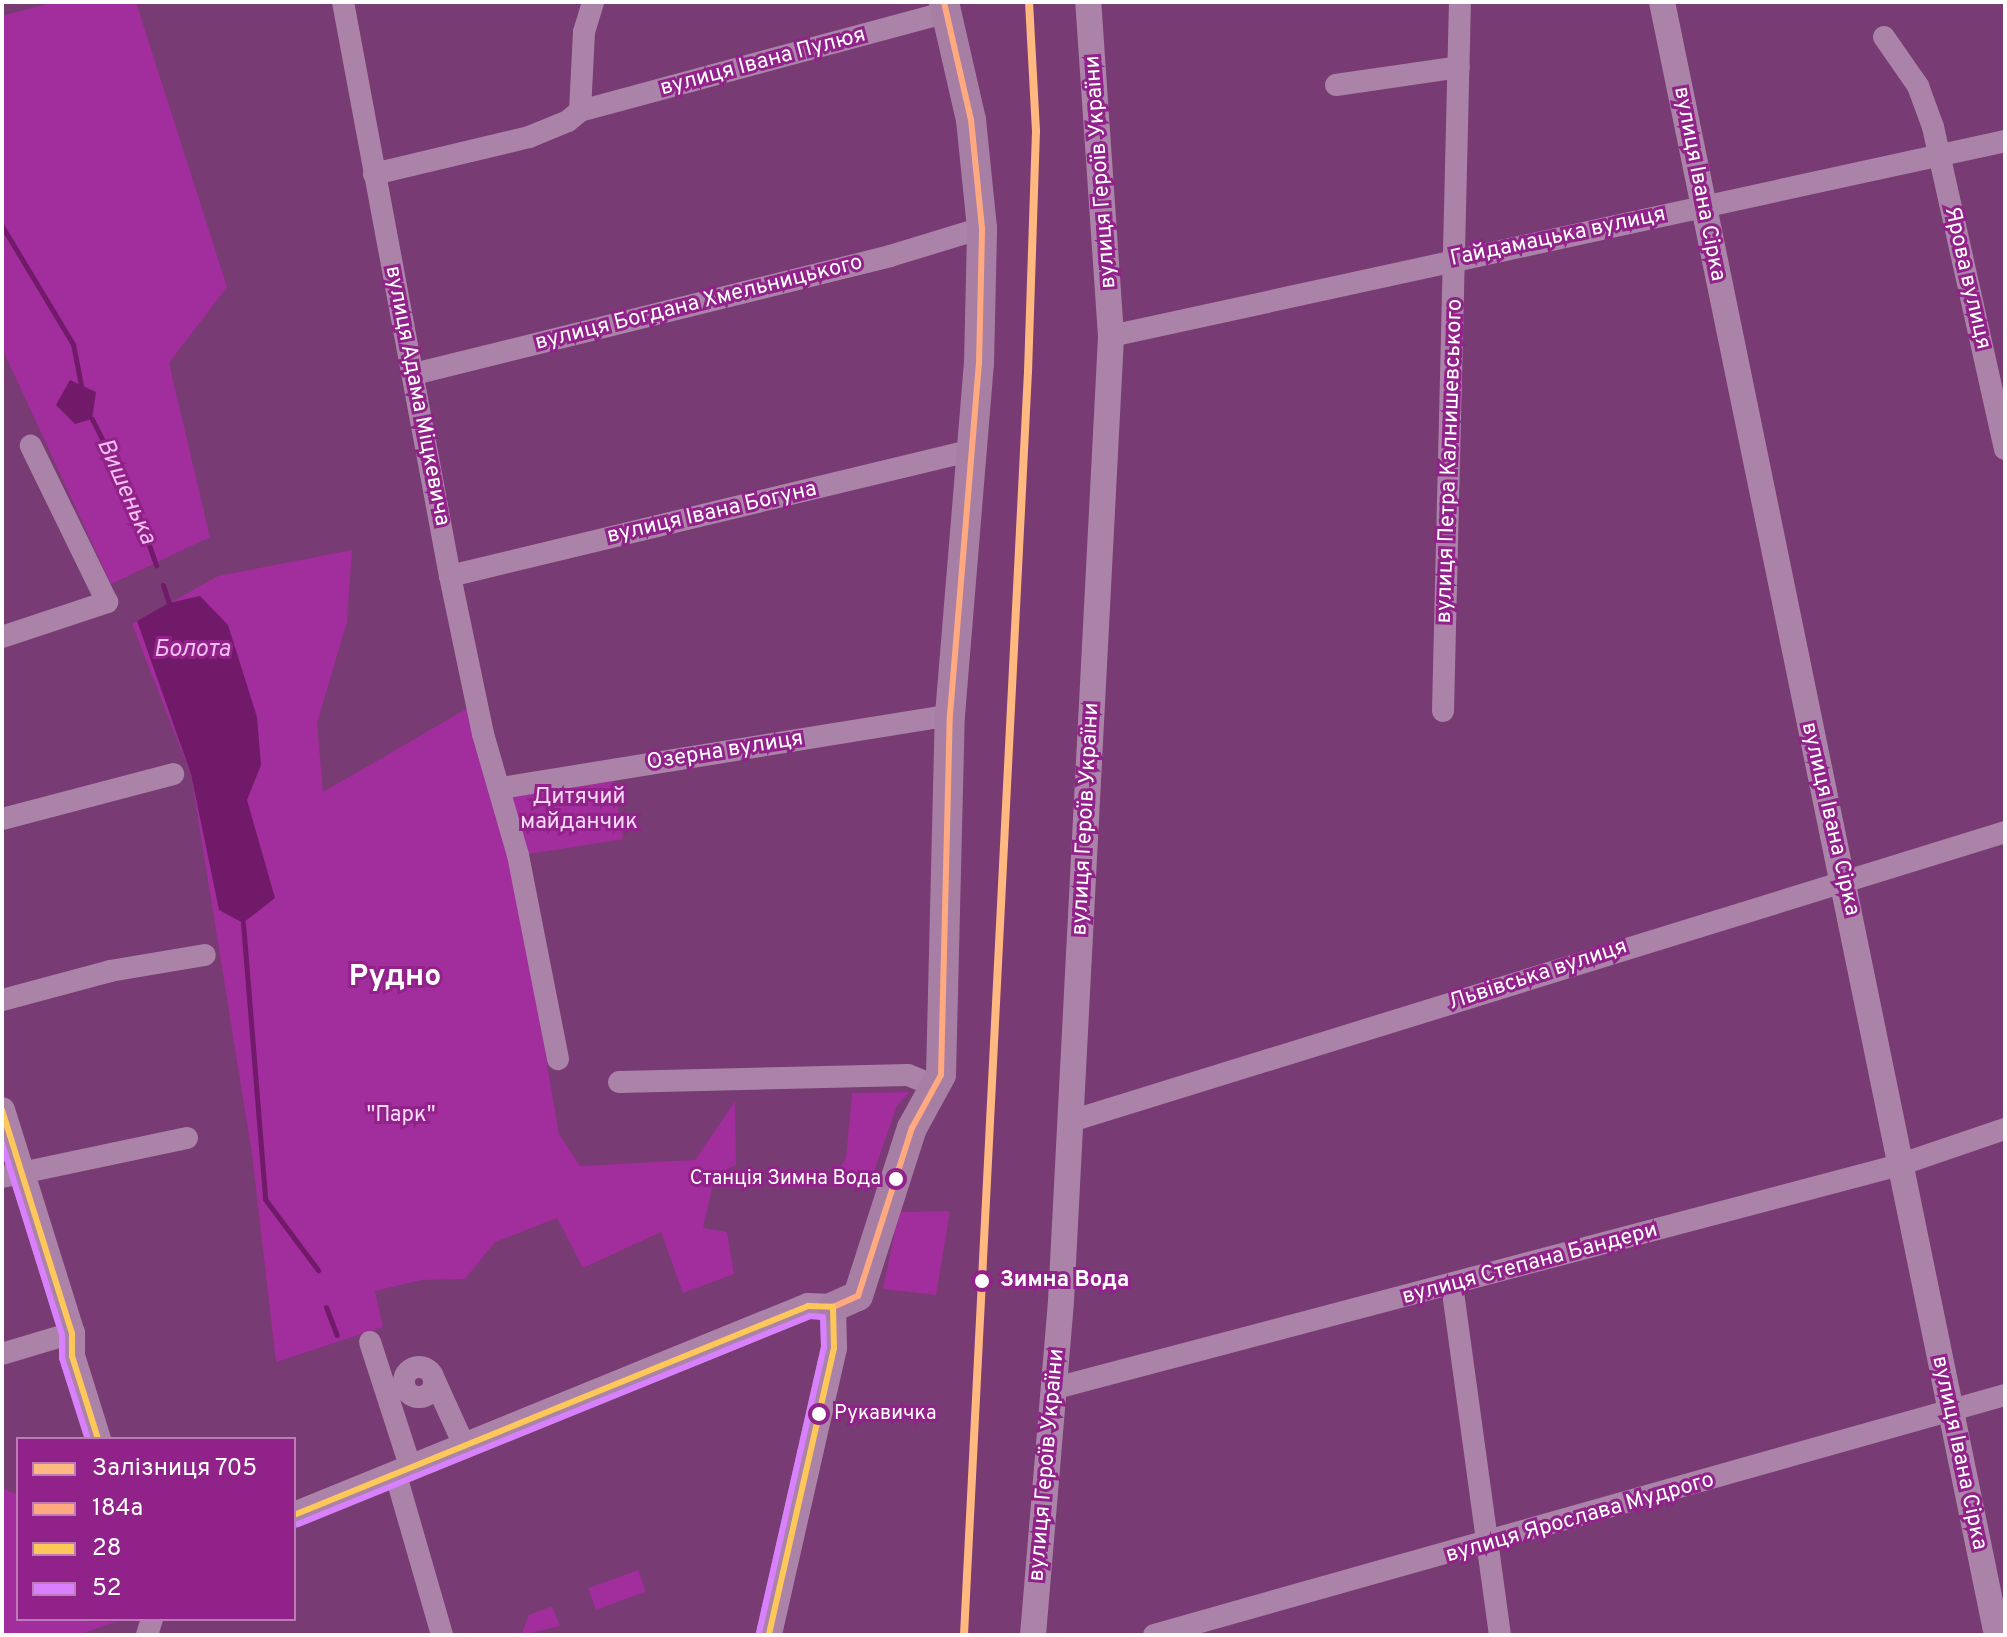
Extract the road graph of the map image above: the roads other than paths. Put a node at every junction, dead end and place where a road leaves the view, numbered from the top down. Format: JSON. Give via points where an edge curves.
{"nodes":[{"id":1,"x":343,"y":2,"type":"edge"},
{"id":2,"x":593,"y":2,"type":"edge"},
{"id":3,"x":1088,"y":2,"type":"edge"},
{"id":4,"x":1460,"y":2,"type":"edge"},
{"id":5,"x":1662,"y":2,"type":"edge"},
{"id":6,"x":945,"y":7,"type":"edge"},
{"id":7,"x":1884,"y":37,"type":"dead end"},
{"id":8,"x":1459,"y":67,"type":"junction"},
{"id":9,"x":1336,"y":85,"type":"dead end"},
{"id":10,"x":580,"y":111,"type":"junction"},
{"id":11,"x":2005,"y":141,"type":"edge"},
{"id":12,"x":1940,"y":155,"type":"junction"},
{"id":13,"x":374,"y":174,"type":"junction"},
{"id":14,"x":1704,"y":206,"type":"junction"},
{"id":15,"x":982,"y":228,"type":"junction"},
{"id":16,"x":1456,"y":258,"type":"junction"},
{"id":17,"x":1111,"y":336,"type":"junction"},
{"id":18,"x":414,"y":374,"type":"junction"},
{"id":19,"x":31,"y":446,"type":"dead end"},
{"id":20,"x":2005,"y":449,"type":"edge"},
{"id":21,"x":973,"y":450,"type":"junction"},
{"id":22,"x":450,"y":576,"type":"junction"},
{"id":23,"x":2,"y":637,"type":"edge"},
{"id":24,"x":1443,"y":711,"type":"dead end"},
{"id":25,"x":950,"y":715,"type":"junction"},
{"id":26,"x":173,"y":774,"type":"dead end"},
{"id":27,"x":501,"y":788,"type":"junction"},
{"id":28,"x":2,"y":819,"type":"edge"},
{"id":29,"x":2005,"y":832,"type":"edge"},
{"id":30,"x":1846,"y":877,"type":"junction"},
{"id":31,"x":205,"y":955,"type":"dead end"},
{"id":32,"x":2,"y":1000,"type":"edge"},
{"id":33,"x":558,"y":1059,"type":"dead end"},
{"id":34,"x":619,"y":1082,"type":"dead end"},
{"id":35,"x":937,"y":1087,"type":"junction"},
{"id":36,"x":2,"y":1110,"type":"edge"},
{"id":37,"x":1071,"y":1121,"type":"junction"},
{"id":38,"x":2005,"y":1129,"type":"edge"},
{"id":39,"x":187,"y":1138,"type":"dead end"},
{"id":40,"x":1899,"y":1165,"type":"junction"},
{"id":41,"x":12,"y":1175,"type":"edge"},
{"id":42,"x":1452,"y":1285,"type":"junction"},
{"id":43,"x":833,"y":1307,"type":"junction"},
{"id":44,"x":72,"y":1333,"type":"junction"},
{"id":45,"x":370,"y":1342,"type":"dead end"},
{"id":46,"x":2,"y":1354,"type":"edge"},
{"id":47,"x":434,"y":1379,"type":"dead end"},
{"id":48,"x":1052,"y":1389,"type":"junction"},
{"id":49,"x":2005,"y":1395,"type":"edge"},
{"id":50,"x":1950,"y":1413,"type":"junction"},
{"id":51,"x":97,"y":1437,"type":"edge"},
{"id":52,"x":464,"y":1445,"type":"junction"},
{"id":53,"x":403,"y":1469,"type":"junction"},
{"id":54,"x":296,"y":1514,"type":"edge"},
{"id":55,"x":1488,"y":1545,"type":"junction"},
{"id":56,"x":442,"y":1635,"type":"edge"},
{"id":57,"x":769,"y":1635,"type":"edge"},
{"id":58,"x":1033,"y":1635,"type":"edge"},
{"id":59,"x":1154,"y":1635,"type":"edge"},
{"id":60,"x":1500,"y":1635,"type":"edge"},
{"id":61,"x":1997,"y":1635,"type":"edge"}],
"edges":[{"from":1,"to":13,"type":"street","name":"вулиця Адама Міцкевича"},
{"from":2,"to":10,"type":"street","via":[[584,32]]},
{"from":3,"to":17,"type":"street","name":"вулиця Героїв України"},
{"from":4,"to":8,"type":"street","name":"вулиця Петра Калнишевського"},
{"from":5,"to":14,"type":"street","name":"вулиця Івана Сірка"},
{"from":6,"to":10,"type":"street","name":"вулиця Івана Пулюя"},
{"from":6,"to":15,"type":"main road","via":[[971,120]]},
{"from":7,"to":12,"type":"street","name":"Ярова вулиця","via":[[1918,86]]},
{"from":8,"to":9,"type":"street"},
{"from":8,"to":16,"type":"street","name":"вулиця Петра Калнишевського"},
{"from":10,"to":13,"type":"street","name":"вулиця Івана Пулюя","via":[[529,137]]},
{"from":11,"to":12,"type":"street","name":"Гайдамацька вулиця"},
{"from":12,"to":14,"type":"street","name":"Гайдамацька вулиця"},
{"from":12,"to":20,"type":"street","name":"Ярова вулиця"},
{"from":13,"to":18,"type":"street","name":"вулиця Адама Міцкевича"},
{"from":14,"to":16,"type":"street","name":"Гайдамацька вулиця"},
{"from":14,"to":30,"type":"street","name":"вулиця Івана Сірка","via":[[1832,846]]},
{"from":15,"to":18,"type":"street","name":"вулиця Богдана Хмельницького","via":[[890,256]]},
{"from":15,"to":21,"type":"main road"},
{"from":16,"to":17,"type":"street","name":"Гайдамацька вулиця"},
{"from":16,"to":24,"type":"street","name":"вулиця Петра Калнишевського"},
{"from":17,"to":37,"type":"street","name":"вулиця Героїв України"},
{"from":18,"to":22,"type":"street","name":"вулиця Адама Міцкевича"},
{"from":19,"to":23,"type":"street","via":[[107,602]]},
{"from":21,"to":22,"type":"street","name":"вулиця Івана Богуна"},
{"from":21,"to":25,"type":"main road"},
{"from":22,"to":27,"type":"street","name":"вулиця Адама Міцкевича","via":[[483,734]]},
{"from":25,"to":27,"type":"street","name":"Озерна вулиця"},
{"from":25,"to":35,"type":"main road"},
{"from":26,"to":28,"type":"street"},
{"from":27,"to":33,"type":"street","name":"вулиця Адама Міцкевича"},
{"from":29,"to":30,"type":"street","name":"Львівська вулиця"},
{"from":30,"to":37,"type":"street","name":"Львівська вулиця"},
{"from":30,"to":40,"type":"street","name":"вулиця Івана Сірка"},
{"from":31,"to":32,"type":"street","via":[[110,971]]},
{"from":34,"to":35,"type":"street","via":[[908,1075]]},
{"from":35,"to":43,"type":"main road","via":[[912,1128],[858,1296]]},
{"from":36,"to":41,"type":"street"},
{"from":37,"to":48,"type":"street","name":"вулиця Героїв України"},
{"from":38,"to":40,"type":"street","name":"вулиця Степана Бандери"},
{"from":39,"to":41,"type":"street"},
{"from":40,"to":42,"type":"street","name":"вулиця Степана Бандери"},
{"from":40,"to":50,"type":"street","name":"вулиця Івана Сірка"},
{"from":41,"to":44,"type":"street"},
{"from":42,"to":48,"type":"street","name":"вулиця Степана Бандери"},
{"from":42,"to":55,"type":"street"},
{"from":43,"to":52,"type":"street","via":[[808,1306]]},
{"from":43,"to":57,"type":"street","via":[[829,1374]]},
{"from":44,"to":46,"type":"street"},
{"from":44,"to":51,"type":"street","via":[[72,1356]]},
{"from":45,"to":53,"type":"street"},
{"from":47,"to":52,"type":"street"},
{"from":48,"to":58,"type":"street","name":"вулиця Героїв України"},
{"from":49,"to":50,"type":"street","name":"вулиця Ярослава Мудрого"},
{"from":50,"to":55,"type":"street","name":"вулиця Ярослава Мудрого"},
{"from":50,"to":61,"type":"street","name":"вулиця Івана Сірка"},
{"from":52,"to":53,"type":"street"},
{"from":53,"to":54,"type":"street"},
{"from":53,"to":56,"type":"street"},
{"from":55,"to":59,"type":"street","name":"вулиця Ярослава Мудрого"},
{"from":55,"to":60,"type":"street"}]}
